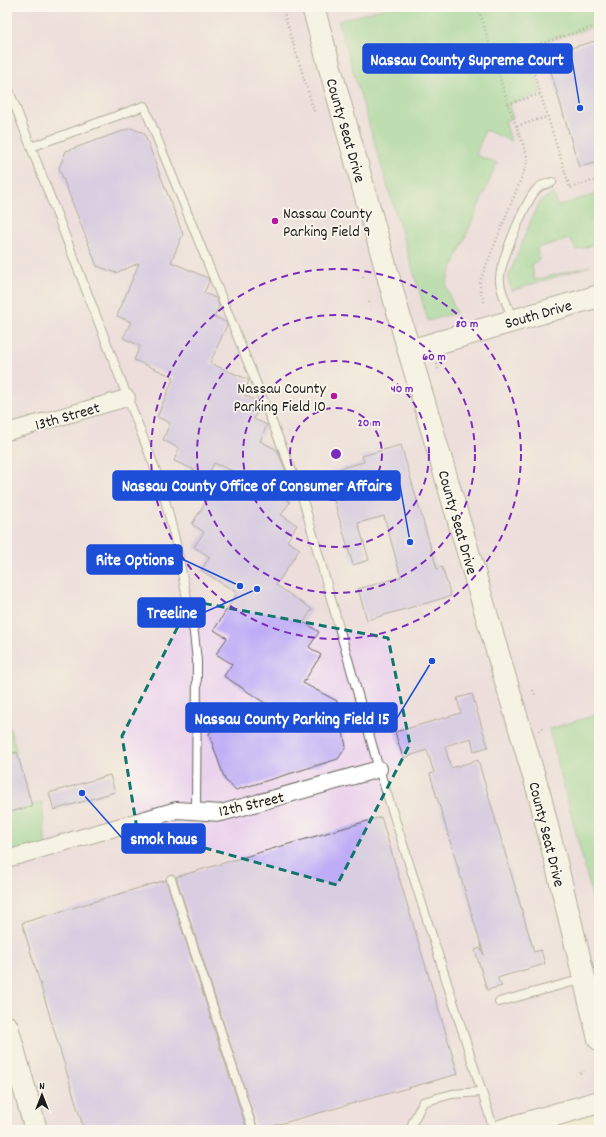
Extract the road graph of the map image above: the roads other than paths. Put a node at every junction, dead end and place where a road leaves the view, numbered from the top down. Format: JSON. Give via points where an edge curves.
{"nodes":[{"id":1,"x":313,"y":7,"type":"edge"},
{"id":2,"x":7,"y":85,"type":"edge"},
{"id":3,"x":31,"y":147,"type":"junction"},
{"id":4,"x":552,"y":182,"type":"dead end"},
{"id":5,"x":599,"y":296,"type":"edge"},
{"id":6,"x":513,"y":321,"type":"junction"},
{"id":7,"x":409,"y":351,"type":"junction"},
{"id":8,"x":127,"y":398,"type":"junction"},
{"id":9,"x":7,"y":432,"type":"edge"},
{"id":10,"x":378,"y":769,"type":"junction"},
{"id":11,"x":196,"y":811,"type":"junction"},
{"id":12,"x":7,"y":859,"type":"edge"},
{"id":13,"x":171,"y":879,"type":"dead end"},
{"id":14,"x":584,"y":979,"type":"junction"},
{"id":15,"x":499,"y":1002,"type":"dead end"},
{"id":16,"x":7,"y":1027,"type":"edge"},
{"id":17,"x":599,"y":1039,"type":"edge"},
{"id":18,"x":11,"y":1056,"type":"edge"},
{"id":19,"x":482,"y":1092,"type":"junction"},
{"id":20,"x":599,"y":1102,"type":"edge"},
{"id":21,"x":36,"y":1130,"type":"edge"},
{"id":22,"x":253,"y":1130,"type":"edge"},
{"id":23,"x":414,"y":1130,"type":"edge"},
{"id":24,"x":494,"y":1130,"type":"edge"},
{"id":25,"x":503,"y":1130,"type":"edge"}],
"edges":[{"from":1,"to":7,"type":"street","name":"County Seat Drive"},
{"from":2,"to":3,"type":"lane"},
{"from":3,"to":8,"type":"lane"},
{"from":3,"to":10,"type":"lane","via":[[144,106],[302,496]]},
{"from":4,"to":6,"type":"lane","via":[[539,187],[531,196],[507,251],[500,281]]},
{"from":5,"to":6,"type":"street","name":"South Drive"},
{"from":6,"to":7,"type":"street","name":"South Drive"},
{"from":7,"to":14,"type":"street","name":"County Seat Drive","via":[[540,797]]},
{"from":8,"to":9,"type":"street","name":"13th Street"},
{"from":8,"to":11,"type":"lane","via":[[161,484],[194,633],[197,661]]},
{"from":10,"to":11,"type":"street","name":"12th Street","via":[[221,813]]},
{"from":10,"to":19,"type":"lane"},
{"from":11,"to":12,"type":"street","name":"12th Street","via":[[177,810]]},
{"from":13,"to":22,"type":"lane"},
{"from":14,"to":15,"type":"lane"},
{"from":14,"to":17,"type":"street","name":"County Seat Drive"},
{"from":16,"to":18,"type":"street"},
{"from":18,"to":21,"type":"street"},
{"from":19,"to":23,"type":"lane","via":[[452,1094],[423,1102],[412,1124]]},
{"from":19,"to":24,"type":"lane"},
{"from":20,"to":25,"type":"street"}]}
